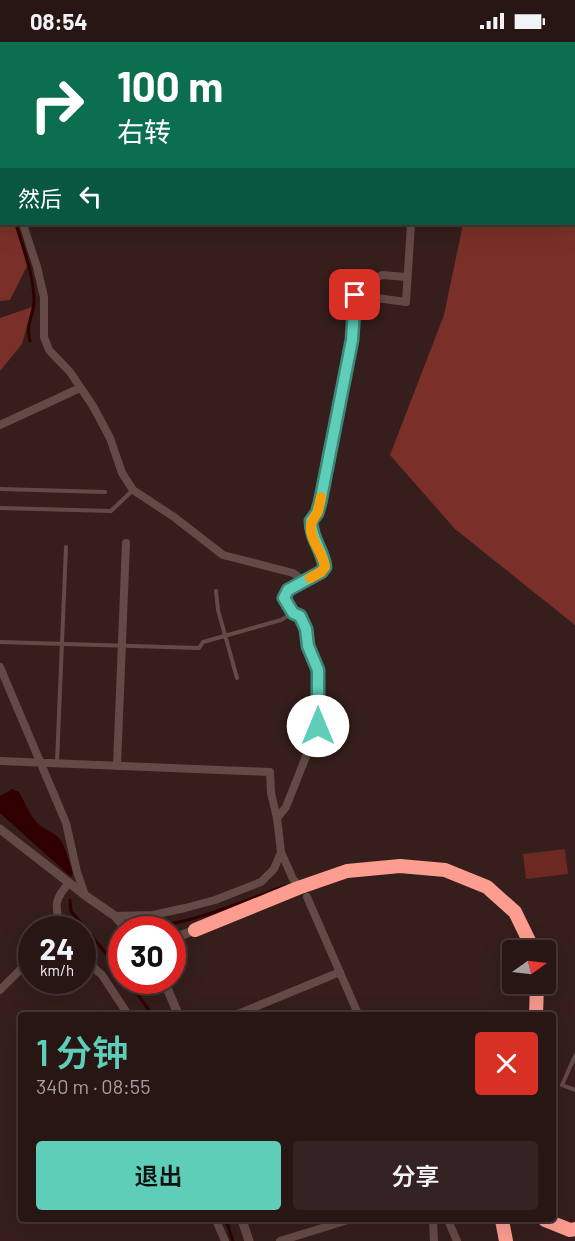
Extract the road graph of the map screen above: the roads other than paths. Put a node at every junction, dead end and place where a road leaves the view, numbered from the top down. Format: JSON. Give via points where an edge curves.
{"nodes":[{"id":1,"x":23,"y":225,"type":"edge"},
{"id":2,"x":411,"y":225,"type":"edge"},
{"id":3,"x":407,"y":277,"type":"junction"},
{"id":4,"x":355,"y":295,"type":"junction"},
{"id":5,"x":80,"y":388,"type":"junction"},
{"id":6,"x":0,"y":425,"type":"edge"},
{"id":7,"x":0,"y":489,"type":"edge"},
{"id":8,"x":133,"y":490,"type":"junction"},
{"id":9,"x":105,"y":492,"type":"dead end"},
{"id":10,"x":0,"y":507,"type":"edge"},
{"id":11,"x":126,"y":543,"type":"dead end"},
{"id":12,"x":66,"y":547,"type":"dead end"},
{"id":13,"x":304,"y":581,"type":"junction"},
{"id":14,"x":216,"y":591,"type":"dead end"},
{"id":15,"x":293,"y":613,"type":"junction"},
{"id":16,"x":225,"y":635,"type":"junction"},
{"id":17,"x":0,"y":642,"type":"edge"},
{"id":18,"x":62,"y":644,"type":"junction"},
{"id":19,"x":122,"y":646,"type":"junction"},
{"id":20,"x":0,"y":667,"type":"edge"},
{"id":21,"x":237,"y":678,"type":"dead end"},
{"id":22,"x":0,"y":762,"type":"edge"},
{"id":23,"x":41,"y":763,"type":"junction"},
{"id":24,"x":57,"y":764,"type":"junction"},
{"id":25,"x":117,"y":766,"type":"junction"},
{"id":26,"x":278,"y":818,"type":"junction"},
{"id":27,"x":0,"y":829,"type":"edge"},
{"id":28,"x":281,"y":852,"type":"junction"},
{"id":29,"x":296,"y":882,"type":"dead end"},
{"id":30,"x":69,"y":883,"type":"junction"},
{"id":31,"x":86,"y":897,"type":"junction"},
{"id":32,"x":307,"y":897,"type":"dead end"},
{"id":33,"x":58,"y":916,"type":"edge"},
{"id":34,"x":115,"y":916,"type":"joint"},
{"id":35,"x":195,"y":930,"type":"joint"},
{"id":36,"x":186,"y":934,"type":"edge"},
{"id":37,"x":529,"y":940,"type":"edge"},
{"id":38,"x":96,"y":970,"type":"edge"},
{"id":39,"x":18,"y":972,"type":"edge"},
{"id":40,"x":340,"y":972,"type":"junction"},
{"id":41,"x":0,"y":990,"type":"edge"},
{"id":42,"x":170,"y":994,"type":"edge"},
{"id":43,"x":537,"y":994,"type":"edge"},
{"id":44,"x":127,"y":1012,"type":"edge"},
{"id":45,"x":177,"y":1012,"type":"edge"},
{"id":46,"x":243,"y":1012,"type":"edge"},
{"id":47,"x":357,"y":1012,"type":"edge"},
{"id":48,"x":536,"y":1012,"type":"edge"},
{"id":49,"x":575,"y":1056,"type":"edge"},
{"id":50,"x":575,"y":1090,"type":"edge"},
{"id":51,"x":217,"y":1222,"type":"edge"},
{"id":52,"x":243,"y":1222,"type":"edge"},
{"id":53,"x":342,"y":1222,"type":"edge"},
{"id":54,"x":433,"y":1222,"type":"edge"},
{"id":55,"x":449,"y":1222,"type":"edge"},
{"id":56,"x":502,"y":1222,"type":"edge"},
{"id":57,"x":550,"y":1222,"type":"edge"},
{"id":58,"x":575,"y":1229,"type":"edge"},
{"id":59,"x":225,"y":1241,"type":"edge"},
{"id":60,"x":249,"y":1241,"type":"edge"},
{"id":61,"x":280,"y":1241,"type":"edge"},
{"id":62,"x":434,"y":1241,"type":"edge"},
{"id":63,"x":457,"y":1241,"type":"edge"},
{"id":64,"x":506,"y":1241,"type":"edge"}],
"edges":[{"from":1,"to":5,"type":"street","via":[[44,297],[49,350]]},
{"from":2,"to":3,"type":"street"},
{"from":3,"to":4,"type":"street","via":[[382,275],[370,281],[356,281]]},
{"from":3,"to":4,"type":"street","via":[[406,302]]},
{"from":4,"to":13,"type":"street","via":[[352,340],[320,503],[311,521],[313,538],[325,567]]},
{"from":5,"to":6,"type":"street"},
{"from":5,"to":8,"type":"street","via":[[110,438],[122,473]]},
{"from":7,"to":9,"type":"lane"},
{"from":8,"to":10,"type":"lane","via":[[111,511]]},
{"from":8,"to":13,"type":"street","via":[[223,555],[293,573]]},
{"from":11,"to":19,"type":"street"},
{"from":12,"to":18,"type":"lane"},
{"from":13,"to":15,"type":"street","via":[[288,590],[284,598]]},
{"from":14,"to":16,"type":"lane"},
{"from":15,"to":16,"type":"lane"},
{"from":15,"to":26,"type":"street","via":[[300,616],[306,629],[318,670],[318,726]]},
{"from":16,"to":19,"type":"lane","via":[[203,642],[199,648]]},
{"from":16,"to":21,"type":"lane"},
{"from":17,"to":18,"type":"lane"},
{"from":18,"to":19,"type":"lane"},
{"from":18,"to":24,"type":"lane"},
{"from":19,"to":25,"type":"street"},
{"from":20,"to":23,"type":"street"},
{"from":22,"to":23,"type":"street"},
{"from":23,"to":24,"type":"street"},
{"from":23,"to":31,"type":"street","via":[[66,823]]},
{"from":24,"to":25,"type":"street"},
{"from":25,"to":26,"type":"street","via":[[270,772]]},
{"from":26,"to":28,"type":"street"},
{"from":27,"to":30,"type":"street"},
{"from":28,"to":29,"type":"street"},
{"from":28,"to":34,"type":"street","via":[[274,869],[261,882],[215,900],[153,915]]},
{"from":30,"to":31,"type":"street"},
{"from":30,"to":33,"type":"street","via":[[58,894]]},
{"from":31,"to":34,"type":"street"},
{"from":32,"to":40,"type":"street"},
{"from":35,"to":36,"type":"street"},
{"from":35,"to":37,"type":"highway","via":[[347,871],[400,866],[445,870],[487,887],[515,912]]},
{"from":38,"to":44,"type":"street"},
{"from":39,"to":41,"type":"street"},
{"from":40,"to":46,"type":"street"},
{"from":40,"to":47,"type":"street"},
{"from":42,"to":45,"type":"street"},
{"from":43,"to":48,"type":"highway"},
{"from":49,"to":50,"type":"lane","via":[[562,1085]]},
{"from":51,"to":59,"type":"street"},
{"from":52,"to":60,"type":"street"},
{"from":53,"to":61,"type":"street"},
{"from":54,"to":62,"type":"street"},
{"from":55,"to":63,"type":"street"},
{"from":56,"to":64,"type":"highway"},
{"from":57,"to":58,"type":"highway"}]}
